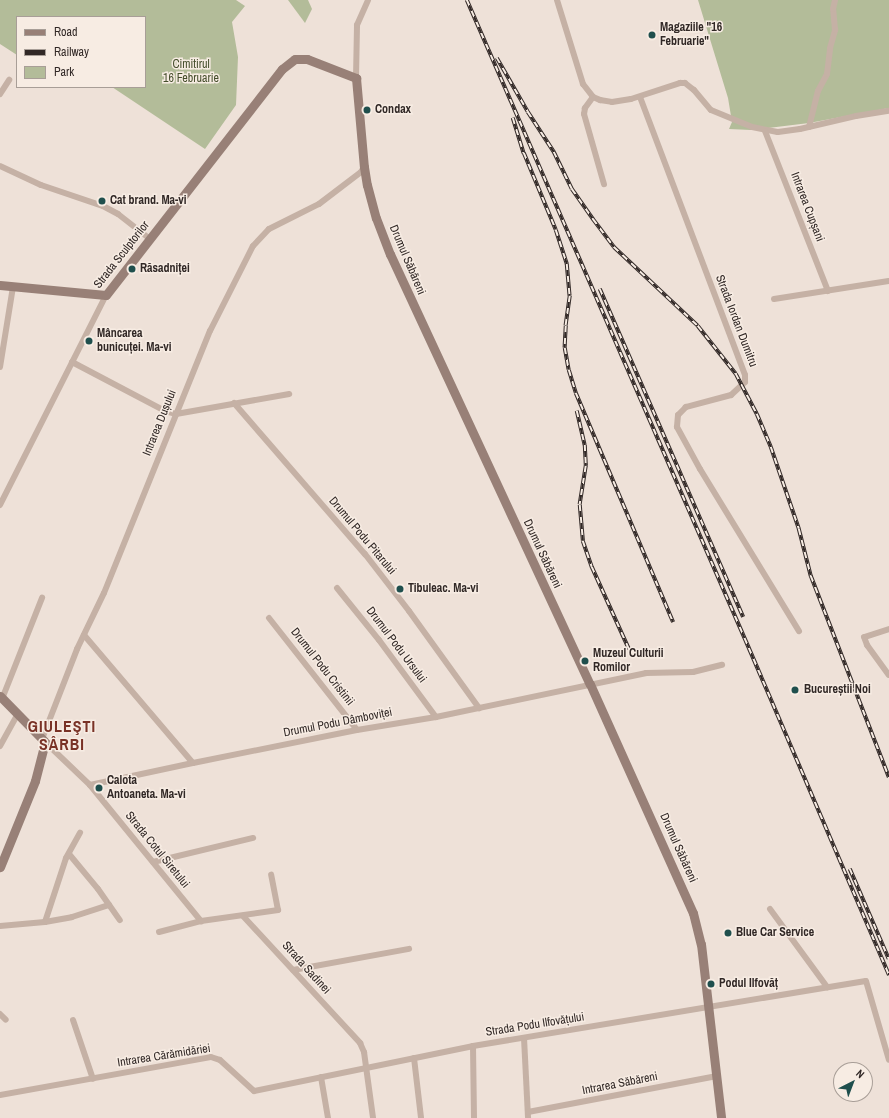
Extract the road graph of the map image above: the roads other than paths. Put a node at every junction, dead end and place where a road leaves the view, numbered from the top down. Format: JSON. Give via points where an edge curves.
{"nodes":[{"id":1,"x":368,"y":0,"type":"edge"},
{"id":2,"x":557,"y":0,"type":"edge"},
{"id":3,"x":835,"y":0,"type":"edge"},
{"id":4,"x":356,"y":78,"type":"junction"},
{"id":5,"x":9,"y":80,"type":"dead end"},
{"id":6,"x":0,"y":94,"type":"edge"},
{"id":7,"x":593,"y":97,"type":"junction"},
{"id":8,"x":640,"y":97,"type":"junction"},
{"id":9,"x":889,"y":111,"type":"edge"},
{"id":10,"x":809,"y":127,"type":"junction"},
{"id":11,"x":765,"y":131,"type":"junction"},
{"id":12,"x":0,"y":166,"type":"edge"},
{"id":13,"x":364,"y":167,"type":"junction"},
{"id":14,"x":604,"y":184,"type":"dead end"},
{"id":15,"x":150,"y":239,"type":"junction"},
{"id":16,"x":889,"y":281,"type":"edge"},
{"id":17,"x":0,"y":285,"type":"edge"},
{"id":18,"x":13,"y":287,"type":"junction"},
{"id":19,"x":828,"y":291,"type":"junction"},
{"id":20,"x":106,"y":295,"type":"junction"},
{"id":21,"x":774,"y":299,"type":"dead end"},
{"id":22,"x":72,"y":362,"type":"junction"},
{"id":23,"x":0,"y":367,"type":"edge"},
{"id":24,"x":289,"y":394,"type":"dead end"},
{"id":25,"x":234,"y":403,"type":"junction"},
{"id":26,"x":176,"y":414,"type":"junction"},
{"id":27,"x":0,"y":505,"type":"edge"},
{"id":28,"x":337,"y":588,"type":"dead end"},
{"id":29,"x":42,"y":598,"type":"dead end"},
{"id":30,"x":269,"y":618,"type":"dead end"},
{"id":31,"x":889,"y":628,"type":"edge"},
{"id":32,"x":799,"y":631,"type":"dead end"},
{"id":33,"x":84,"y":635,"type":"junction"},
{"id":34,"x":722,"y":665,"type":"dead end"},
{"id":35,"x":889,"y":674,"type":"edge"},
{"id":36,"x":590,"y":684,"type":"junction"},
{"id":37,"x":1,"y":698,"type":"edge"},
{"id":38,"x":479,"y":708,"type":"junction"},
{"id":39,"x":18,"y":714,"type":"junction"},
{"id":40,"x":436,"y":717,"type":"junction"},
{"id":41,"x":357,"y":730,"type":"junction"},
{"id":42,"x":44,"y":741,"type":"junction"},
{"id":43,"x":0,"y":746,"type":"edge"},
{"id":44,"x":193,"y":762,"type":"junction"},
{"id":45,"x":90,"y":785,"type":"junction"},
{"id":46,"x":80,"y":833,"type":"dead end"},
{"id":47,"x":253,"y":838,"type":"dead end"},
{"id":48,"x":69,"y":854,"type":"junction"},
{"id":49,"x":153,"y":862,"type":"junction"},
{"id":50,"x":0,"y":867,"type":"edge"},
{"id":51,"x":271,"y":875,"type":"dead end"},
{"id":52,"x":109,"y":905,"type":"junction"},
{"id":53,"x":770,"y":909,"type":"dead end"},
{"id":54,"x":243,"y":916,"type":"junction"},
{"id":55,"x":120,"y":920,"type":"dead end"},
{"id":56,"x":201,"y":921,"type":"junction"},
{"id":57,"x":44,"y":922,"type":"junction"},
{"id":58,"x":0,"y":926,"type":"edge"},
{"id":59,"x":159,"y":932,"type":"dead end"},
{"id":60,"x":409,"y":949,"type":"dead end"},
{"id":61,"x":293,"y":970,"type":"junction"},
{"id":62,"x":828,"y":987,"type":"junction"},
{"id":63,"x":708,"y":1008,"type":"junction"},
{"id":64,"x":0,"y":1014,"type":"edge"},
{"id":65,"x":6,"y":1020,"type":"dead end"},
{"id":66,"x":73,"y":1020,"type":"dead end"},
{"id":67,"x":524,"y":1038,"type":"junction"},
{"id":68,"x":473,"y":1046,"type":"junction"},
{"id":69,"x":414,"y":1058,"type":"junction"},
{"id":70,"x":889,"y":1060,"type":"edge"},
{"id":71,"x":366,"y":1067,"type":"junction"},
{"id":72,"x":716,"y":1076,"type":"junction"},
{"id":73,"x":321,"y":1077,"type":"junction"},
{"id":74,"x":93,"y":1078,"type":"junction"},
{"id":75,"x":0,"y":1095,"type":"edge"},
{"id":76,"x":528,"y":1115,"type":"edge"},
{"id":77,"x":328,"y":1118,"type":"edge"},
{"id":78,"x":373,"y":1118,"type":"edge"},
{"id":79,"x":420,"y":1118,"type":"edge"},
{"id":80,"x":474,"y":1118,"type":"edge"},
{"id":81,"x":721,"y":1118,"type":"edge"}],
"edges":[{"from":1,"to":4,"type":"street","name":"Drumul Săbăreni","via":[[357,25]]},
{"from":2,"to":7,"type":"street","via":[[583,84]]},
{"from":3,"to":10,"type":"street","via":[[835,30],[827,74],[818,91]]},
{"from":4,"to":13,"type":"main road","name":"Drumul Săbăreni"},
{"from":4,"to":15,"type":"main road","name":"Strada Sculptorilor","via":[[307,58],[295,59],[282,69]]},
{"from":5,"to":6,"type":"street"},
{"from":7,"to":8,"type":"street","via":[[612,102]]},
{"from":7,"to":14,"type":"street","via":[[584,114]]},
{"from":8,"to":11,"type":"street","via":[[680,83],[685,84],[712,110]]},
{"from":8,"to":32,"type":"street","name":"Strada Iordan Dumitru","via":[[745,375],[745,382],[731,395],[686,407],[678,415],[677,427]]},
{"from":9,"to":10,"type":"street"},
{"from":10,"to":11,"type":"street","via":[[778,132]]},
{"from":11,"to":19,"type":"street","name":"Intrarea Cupșani"},
{"from":12,"to":15,"type":"street","via":[[41,185],[103,206],[118,214]]},
{"from":13,"to":26,"type":"street","name":"Intrarea Dușului","via":[[319,204],[269,229],[253,246],[210,331]]},
{"from":13,"to":36,"type":"main road","name":"Drumul Săbăreni","via":[[376,218],[390,254]]},
{"from":15,"to":20,"type":"main road","name":"Strada Sculptorilor"},
{"from":16,"to":19,"type":"street"},
{"from":17,"to":18,"type":"main road"},
{"from":18,"to":20,"type":"main road"},
{"from":18,"to":23,"type":"street"},
{"from":19,"to":21,"type":"street"},
{"from":20,"to":22,"type":"street","name":"Strada Sculptorilor"},
{"from":22,"to":26,"type":"street","via":[[165,411]]},
{"from":22,"to":27,"type":"street","name":"Strada Sculptorilor"},
{"from":24,"to":25,"type":"street"},
{"from":25,"to":26,"type":"street"},
{"from":25,"to":38,"type":"street","name":"Drumul Podu Pitarului","via":[[366,554]]},
{"from":26,"to":33,"type":"street","name":"Intrarea Dușului","via":[[104,593]]},
{"from":28,"to":40,"type":"street","name":"Drumul Podu Ursului"},
{"from":29,"to":37,"type":"street"},
{"from":30,"to":41,"type":"street","name":"Drumul Podu Cristinii"},
{"from":31,"to":35,"type":"street","via":[[864,637]]},
{"from":33,"to":42,"type":"street","name":"Intrarea Dușului"},
{"from":33,"to":44,"type":"street"},
{"from":34,"to":36,"type":"street","name":"Drumul Podu Dâmboviței","via":[[693,672],[646,674]]},
{"from":36,"to":38,"type":"street","name":"Drumul Podu Dâmboviței"},
{"from":36,"to":63,"type":"main road","name":"Drumul Săbăreni","via":[[693,913],[701,944]]},
{"from":37,"to":39,"type":"main road"},
{"from":38,"to":40,"type":"street","name":"Drumul Podu Dâmboviței"},
{"from":39,"to":42,"type":"main road"},
{"from":39,"to":43,"type":"street"},
{"from":40,"to":41,"type":"street","name":"Drumul Podu Dâmboviței"},
{"from":41,"to":44,"type":"street","name":"Drumul Podu Dâmboviței"},
{"from":42,"to":45,"type":"street","name":"Strada Cotul Siretului"},
{"from":42,"to":50,"type":"main road","via":[[35,781]]},
{"from":44,"to":45,"type":"street","name":"Drumul Podu Dâmboviței"},
{"from":45,"to":49,"type":"street","name":"Strada Cotul Siretului"},
{"from":46,"to":48,"type":"street"},
{"from":47,"to":49,"type":"street"},
{"from":48,"to":52,"type":"street"},
{"from":48,"to":57,"type":"street"},
{"from":49,"to":56,"type":"street","name":"Strada Cotul Siretului"},
{"from":51,"to":54,"type":"street","via":[[278,910]]},
{"from":52,"to":55,"type":"street"},
{"from":52,"to":57,"type":"street"},
{"from":53,"to":62,"type":"street"},
{"from":54,"to":56,"type":"street"},
{"from":54,"to":61,"type":"street","name":"Strada Sadinei"},
{"from":56,"to":59,"type":"street"},
{"from":57,"to":58,"type":"street"},
{"from":60,"to":61,"type":"street"},
{"from":61,"to":71,"type":"street","name":"Strada Sadinei","via":[[360,1043]]},
{"from":62,"to":63,"type":"street","name":"Strada Podu Ilfovățului"},
{"from":62,"to":70,"type":"street","name":"Strada Podu Ilfovățului","via":[[866,981]]},
{"from":63,"to":67,"type":"street","name":"Strada Podu Ilfovățului"},
{"from":63,"to":72,"type":"main road","name":"Drumul Săbăreni"},
{"from":64,"to":65,"type":"street"},
{"from":66,"to":74,"type":"street"},
{"from":67,"to":68,"type":"street","name":"Strada Podu Ilfovățului"},
{"from":67,"to":76,"type":"street"},
{"from":68,"to":69,"type":"street","name":"Strada Podu Ilfovățului"},
{"from":68,"to":80,"type":"street"},
{"from":69,"to":71,"type":"street","name":"Strada Podu Ilfovățului"},
{"from":69,"to":79,"type":"street"},
{"from":71,"to":73,"type":"street","name":"Intrarea Cărămidăriei"},
{"from":71,"to":78,"type":"street","name":"Strada Sadinei"},
{"from":72,"to":76,"type":"street","name":"Intrarea Săbăreni"},
{"from":72,"to":81,"type":"main road","name":"Drumul Săbăreni"},
{"from":73,"to":74,"type":"street","name":"Intrarea Cărămidăriei","via":[[254,1091],[220,1060],[211,1057]]},
{"from":73,"to":77,"type":"street"},
{"from":74,"to":75,"type":"street","name":"Intrarea Cărămidăriei"}]}
